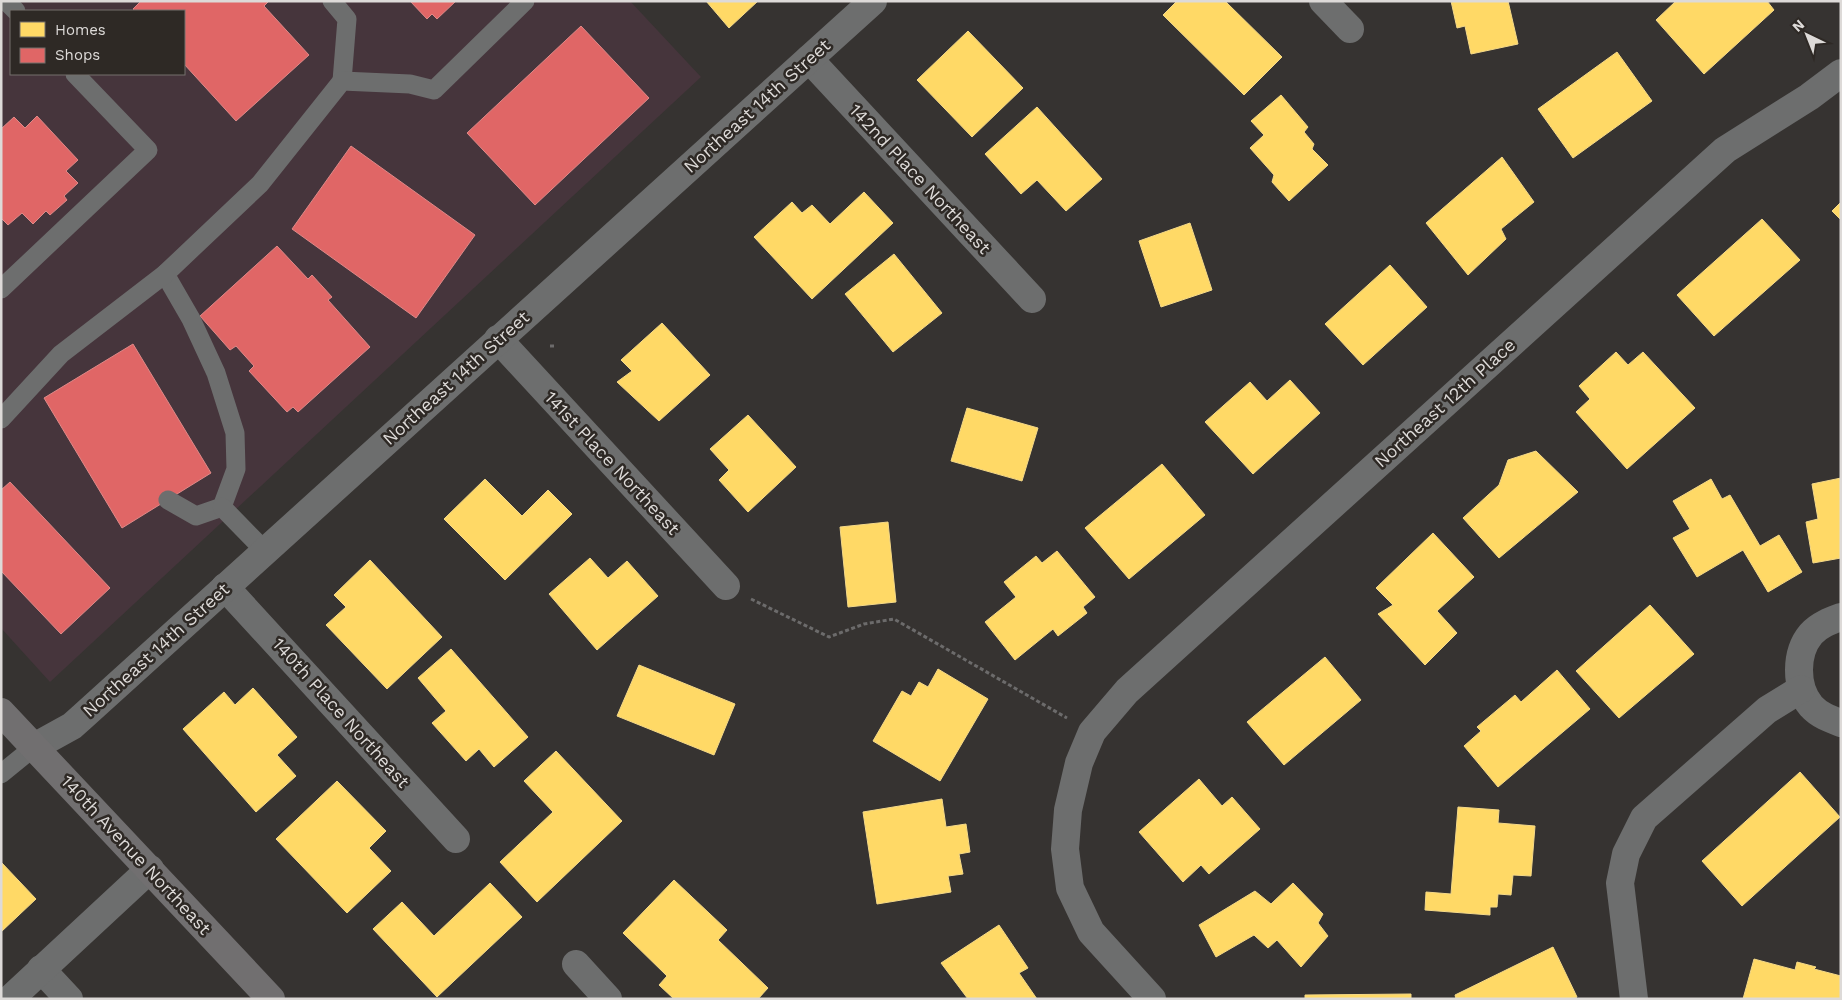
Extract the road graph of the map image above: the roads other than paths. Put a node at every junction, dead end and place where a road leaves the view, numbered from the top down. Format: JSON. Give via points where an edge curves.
{"nodes":[{"id":1,"x":6,"y":1,"type":"edge"},
{"id":2,"x":332,"y":1,"type":"edge"},
{"id":3,"x":525,"y":1,"type":"edge"},
{"id":4,"x":873,"y":1,"type":"edge"},
{"id":5,"x":1323,"y":1,"type":"edge"},
{"id":6,"x":15,"y":10,"type":"edge"},
{"id":7,"x":1350,"y":29,"type":"dead end"},
{"id":8,"x":809,"y":59,"type":"junction"},
{"id":9,"x":1841,"y":73,"type":"edge"},
{"id":10,"x":76,"y":75,"type":"edge"},
{"id":11,"x":342,"y":81,"type":"junction"},
{"id":12,"x":165,"y":274,"type":"junction"},
{"id":13,"x":1,"y":289,"type":"edge"},
{"id":14,"x":1032,"y":299,"type":"dead end"},
{"id":15,"x":498,"y":339,"type":"junction"},
{"id":16,"x":1,"y":419,"type":"edge"},
{"id":17,"x":168,"y":500,"type":"dead end"},
{"id":18,"x":222,"y":507,"type":"junction"},
{"id":19,"x":265,"y":551,"type":"junction"},
{"id":20,"x":726,"y":586,"type":"road end"},
{"id":21,"x":225,"y":587,"type":"junction"},
{"id":22,"x":1841,"y":617,"type":"edge"},
{"id":23,"x":1801,"y":689,"type":"junction"},
{"id":24,"x":1,"y":712,"type":"edge"},
{"id":25,"x":1841,"y":723,"type":"edge"},
{"id":26,"x":34,"y":747,"type":"junction"},
{"id":27,"x":1,"y":774,"type":"edge"},
{"id":28,"x":456,"y":839,"type":"dead end"},
{"id":29,"x":150,"y":869,"type":"junction"},
{"id":30,"x":576,"y":964,"type":"dead end"},
{"id":31,"x":42,"y":969,"type":"junction"},
{"id":32,"x":10,"y":999,"type":"edge"},
{"id":33,"x":69,"y":999,"type":"edge"},
{"id":34,"x":271,"y":999,"type":"edge"},
{"id":35,"x":608,"y":999,"type":"edge"},
{"id":36,"x":1152,"y":999,"type":"edge"},
{"id":37,"x":1634,"y":999,"type":"edge"}],
"edges":[{"from":1,"to":6,"type":"lane"},
{"from":2,"to":11,"type":"lane","via":[[348,19]]},
{"from":3,"to":11,"type":"lane","via":[[434,90],[410,84]]},
{"from":4,"to":8,"type":"street","name":"Northeast 14th Street"},
{"from":5,"to":7,"type":"street"},
{"from":8,"to":14,"type":"street","name":"142nd Place Northeast"},
{"from":8,"to":15,"type":"street","name":"Northeast 14th Street"},
{"from":9,"to":36,"type":"street","name":"Northeast 12th Place","via":[[1725,150],[1128,691],[1092,732],[1079,763],[1068,810],[1065,849],[1070,888],[1091,932]]},
{"from":10,"to":13,"type":"lane","via":[[148,150]]},
{"from":11,"to":12,"type":"lane","via":[[260,184]]},
{"from":12,"to":16,"type":"lane","via":[[61,354]]},
{"from":12,"to":18,"type":"lane","via":[[191,319],[216,373],[235,433],[236,469]]},
{"from":15,"to":19,"type":"street","name":"Northeast 14th Street"},
{"from":15,"to":20,"type":"street","name":"141st Place Northeast"},
{"from":17,"to":18,"type":"lane","via":[[196,516]]},
{"from":18,"to":19,"type":"lane"},
{"from":19,"to":21,"type":"street","name":"Northeast 14th Street"},
{"from":21,"to":26,"type":"street","name":"Northeast 14th Street","via":[[72,726]]},
{"from":21,"to":28,"type":"street","name":"140th Place Northeast"},
{"from":22,"to":23,"type":"street","via":[[1825,622],[1801,651],[1798,670]]},
{"from":23,"to":25,"type":"street","via":[[1811,705],[1826,718]]},
{"from":23,"to":37,"type":"street","via":[[1767,710],[1644,818],[1626,854],[1620,884]]},
{"from":24,"to":26,"type":"main road","name":"140th Avenue Northeast"},
{"from":26,"to":27,"type":"lane"},
{"from":26,"to":29,"type":"main road","name":"140th Avenue Northeast"},
{"from":29,"to":31,"type":"street"},
{"from":29,"to":34,"type":"main road","name":"140th Avenue Northeast"},
{"from":30,"to":35,"type":"street"},
{"from":31,"to":32,"type":"street"},
{"from":31,"to":33,"type":"street"}]}
